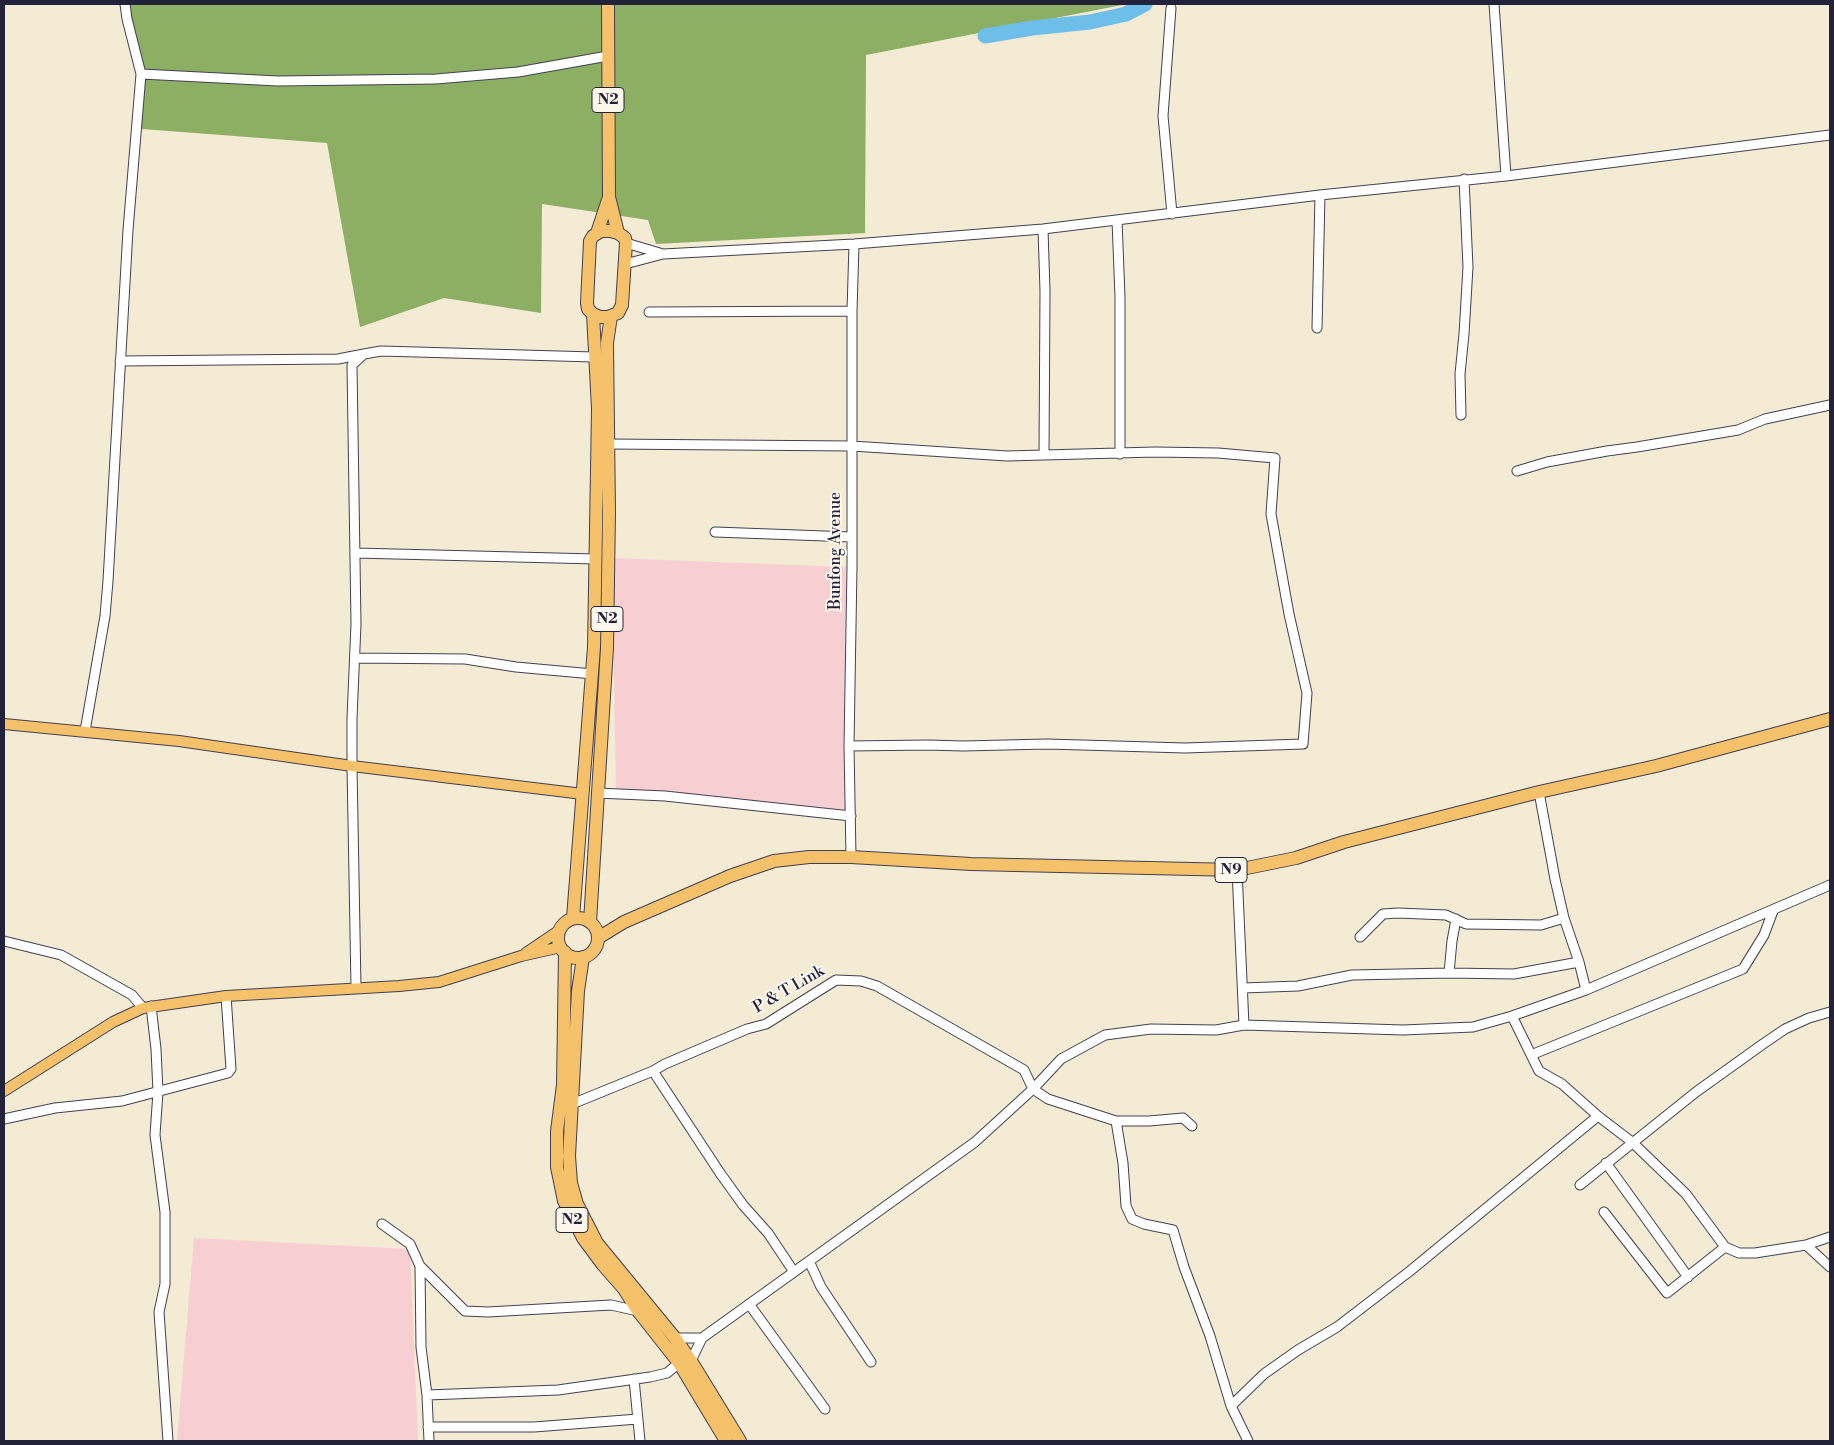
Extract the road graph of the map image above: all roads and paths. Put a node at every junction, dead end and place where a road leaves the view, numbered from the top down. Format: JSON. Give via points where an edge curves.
{"nodes":[{"id":1,"x":125,"y":4,"type":"edge"},
{"id":2,"x":608,"y":4,"type":"edge"},
{"id":3,"x":1494,"y":4,"type":"edge"},
{"id":4,"x":1171,"y":8,"type":"dead end"},
{"id":5,"x":608,"y":56,"type":"junction"},
{"id":6,"x":141,"y":74,"type":"junction"},
{"id":7,"x":1830,"y":135,"type":"edge"},
{"id":8,"x":1506,"y":176,"type":"junction"},
{"id":9,"x":1464,"y":179,"type":"junction"},
{"id":10,"x":1320,"y":195,"type":"junction"},
{"id":11,"x":609,"y":197,"type":"junction"},
{"id":12,"x":1172,"y":214,"type":"junction"},
{"id":13,"x":1117,"y":220,"type":"junction"},
{"id":14,"x":1043,"y":229,"type":"junction"},
{"id":15,"x":597,"y":233,"type":"junction"},
{"id":16,"x":618,"y":233,"type":"junction"},
{"id":17,"x":626,"y":243,"type":"junction"},
{"id":18,"x":854,"y":244,"type":"junction"},
{"id":19,"x":664,"y":254,"type":"junction"},
{"id":20,"x":625,"y":264,"type":"junction"},
{"id":21,"x":852,"y":311,"type":"junction"},
{"id":22,"x":649,"y":312,"type":"dead end"},
{"id":23,"x":593,"y":314,"type":"junction"},
{"id":24,"x":611,"y":316,"type":"junction"},
{"id":25,"x":1317,"y":328,"type":"dead end"},
{"id":26,"x":364,"y":354,"type":"junction"},
{"id":27,"x":594,"y":357,"type":"junction"},
{"id":28,"x":120,"y":361,"type":"junction"},
{"id":29,"x":1830,"y":405,"type":"edge"},
{"id":30,"x":1461,"y":415,"type":"dead end"},
{"id":31,"x":608,"y":444,"type":"junction"},
{"id":32,"x":852,"y":446,"type":"junction"},
{"id":33,"x":1120,"y":454,"type":"junction"},
{"id":34,"x":1044,"y":455,"type":"junction"},
{"id":35,"x":1517,"y":471,"type":"dead end"},
{"id":36,"x":715,"y":532,"type":"dead end"},
{"id":37,"x":852,"y":537,"type":"junction"},
{"id":38,"x":355,"y":553,"type":"junction"},
{"id":39,"x":596,"y":559,"type":"junction"},
{"id":40,"x":356,"y":658,"type":"junction"},
{"id":41,"x":593,"y":674,"type":"junction"},
{"id":42,"x":1830,"y":719,"type":"edge"},
{"id":43,"x":4,"y":724,"type":"edge"},
{"id":44,"x":86,"y":731,"type":"junction"},
{"id":45,"x":849,"y":746,"type":"junction"},
{"id":46,"x":352,"y":766,"type":"junction"},
{"id":47,"x":1539,"y":792,"type":"junction"},
{"id":48,"x":597,"y":793,"type":"junction"},
{"id":49,"x":582,"y":794,"type":"junction"},
{"id":50,"x":851,"y":816,"type":"junction"},
{"id":51,"x":852,"y":857,"type":"junction"},
{"id":52,"x":1237,"y":870,"type":"junction"},
{"id":53,"x":1830,"y":885,"type":"edge"},
{"id":54,"x":1774,"y":911,"type":"junction"},
{"id":55,"x":573,"y":918,"type":"junction"},
{"id":56,"x":1564,"y":918,"type":"junction"},
{"id":57,"x":1456,"y":919,"type":"junction"},
{"id":58,"x":594,"y":929,"type":"junction"},
{"id":59,"x":560,"y":930,"type":"junction"},
{"id":60,"x":1360,"y":937,"type":"dead end"},
{"id":61,"x":4,"y":941,"type":"edge"},
{"id":62,"x":563,"y":950,"type":"junction"},
{"id":63,"x":522,"y":956,"type":"junction"},
{"id":64,"x":583,"y":957,"type":"junction"},
{"id":65,"x":1579,"y":962,"type":"junction"},
{"id":66,"x":1450,"y":973,"type":"junction"},
{"id":67,"x":356,"y":987,"type":"junction"},
{"id":68,"x":1243,"y":988,"type":"junction"},
{"id":69,"x":1586,"y":990,"type":"junction"},
{"id":70,"x":226,"y":996,"type":"junction"},
{"id":71,"x":147,"y":1007,"type":"junction"},
{"id":72,"x":1830,"y":1012,"type":"edge"},
{"id":73,"x":1512,"y":1016,"type":"junction"},
{"id":74,"x":1244,"y":1025,"type":"junction"},
{"id":75,"x":1530,"y":1055,"type":"junction"},
{"id":76,"x":653,"y":1071,"type":"junction"},
{"id":77,"x":1033,"y":1089,"type":"junction"},
{"id":78,"x":4,"y":1091,"type":"edge"},
{"id":79,"x":158,"y":1092,"type":"junction"},
{"id":80,"x":572,"y":1104,"type":"junction"},
{"id":81,"x":1598,"y":1116,"type":"junction"},
{"id":82,"x":4,"y":1119,"type":"edge"},
{"id":83,"x":1116,"y":1121,"type":"junction"},
{"id":84,"x":1192,"y":1126,"type":"dead end"},
{"id":85,"x":1632,"y":1142,"type":"junction"},
{"id":86,"x":1606,"y":1163,"type":"junction"},
{"id":87,"x":1580,"y":1185,"type":"dead end"},
{"id":88,"x":1604,"y":1212,"type":"dead end"},
{"id":89,"x":382,"y":1224,"type":"dead end"},
{"id":90,"x":1830,"y":1237,"type":"edge"},
{"id":91,"x":1806,"y":1245,"type":"junction"},
{"id":92,"x":1725,"y":1247,"type":"junction"},
{"id":93,"x":809,"y":1261,"type":"junction"},
{"id":94,"x":420,"y":1266,"type":"junction"},
{"id":95,"x":1830,"y":1268,"type":"edge"},
{"id":96,"x":794,"y":1272,"type":"junction"},
{"id":97,"x":1688,"y":1277,"type":"junction"},
{"id":98,"x":749,"y":1304,"type":"junction"},
{"id":99,"x":638,"y":1311,"type":"junction"},
{"id":100,"x":675,"y":1338,"type":"junction"},
{"id":101,"x":702,"y":1338,"type":"junction"},
{"id":102,"x":686,"y":1360,"type":"junction"},
{"id":103,"x":872,"y":1362,"type":"dead end"},
{"id":104,"x":634,"y":1380,"type":"junction"},
{"id":105,"x":427,"y":1395,"type":"junction"},
{"id":106,"x":1231,"y":1406,"type":"junction"},
{"id":107,"x":825,"y":1409,"type":"dead end"},
{"id":108,"x":638,"y":1419,"type":"junction"},
{"id":109,"x":428,"y":1427,"type":"junction"},
{"id":110,"x":168,"y":1441,"type":"edge"},
{"id":111,"x":429,"y":1441,"type":"edge"},
{"id":112,"x":640,"y":1441,"type":"edge"},
{"id":113,"x":726,"y":1441,"type":"edge"},
{"id":114,"x":740,"y":1441,"type":"edge"},
{"id":115,"x":1248,"y":1441,"type":"edge"}],
"edges":[{"from":1,"to":6,"type":"street"},
{"from":2,"to":5,"type":"highway","number":"N2"},
{"from":3,"to":8,"type":"street"},
{"from":4,"to":12,"type":"street","via":[[1163,116]]},
{"from":5,"to":6,"type":"street","via":[[518,72],[436,79],[278,82]]},
{"from":5,"to":11,"type":"highway","number":"N2"},
{"from":6,"to":28,"type":"street"},
{"from":7,"to":8,"type":"street"},
{"from":8,"to":9,"type":"street"},
{"from":9,"to":10,"type":"street"},
{"from":9,"to":30,"type":"street","via":[[1468,267],[1460,374]]},
{"from":10,"to":12,"type":"street"},
{"from":10,"to":25,"type":"street"},
{"from":11,"to":15,"type":"highway","number":"N2"},
{"from":11,"to":16,"type":"highway","number":"N2"},
{"from":12,"to":13,"type":"street"},
{"from":13,"to":14,"type":"street"},
{"from":13,"to":33,"type":"street"},
{"from":14,"to":18,"type":"street"},
{"from":14,"to":34,"type":"street"},
{"from":15,"to":16,"type":"highway"},
{"from":15,"to":23,"type":"highway","via":[[590,241],[587,303]]},
{"from":16,"to":17,"type":"highway"},
{"from":17,"to":19,"type":"street"},
{"from":17,"to":20,"type":"highway"},
{"from":18,"to":19,"type":"street"},
{"from":18,"to":21,"type":"street","name":"Bunfong Avenue"},
{"from":19,"to":20,"type":"street"},
{"from":20,"to":24,"type":"highway","via":[[622,305]]},
{"from":21,"to":22,"type":"street"},
{"from":21,"to":32,"type":"street","name":"Bunfong Avenue"},
{"from":23,"to":24,"type":"highway"},
{"from":23,"to":27,"type":"highway","number":"N2"},
{"from":24,"to":31,"type":"highway","number":"N2","via":[[607,343]]},
{"from":26,"to":27,"type":"street","via":[[381,351]]},
{"from":26,"to":28,"type":"street","via":[[338,359]]},
{"from":26,"to":38,"type":"street","via":[[352,365]]},
{"from":27,"to":39,"type":"highway","number":"N2","via":[[598,409]]},
{"from":28,"to":44,"type":"street","via":[[105,616]]},
{"from":29,"to":35,"type":"street","via":[[1765,419],[1738,430],[1547,462]]},
{"from":31,"to":32,"type":"street"},
{"from":31,"to":48,"type":"highway","number":"N2","via":[[607,648]]},
{"from":32,"to":34,"type":"street","via":[[974,455]]},
{"from":32,"to":37,"type":"street","name":"Bunfong Avenue"},
{"from":33,"to":34,"type":"street"},
{"from":33,"to":45,"type":"street","via":[[1155,452],[1275,458],[1271,514],[1307,694],[1303,744],[1184,748],[1047,744]]},
{"from":36,"to":37,"type":"street"},
{"from":37,"to":45,"type":"street","name":"Bunfong Avenue"},
{"from":38,"to":39,"type":"street"},
{"from":38,"to":40,"type":"street"},
{"from":39,"to":41,"type":"highway","number":"N2"},
{"from":40,"to":41,"type":"street","via":[[465,659]]},
{"from":40,"to":46,"type":"street"},
{"from":41,"to":49,"type":"highway","number":"N2"},
{"from":42,"to":47,"type":"highway","number":"N9","via":[[1656,766]]},
{"from":43,"to":44,"type":"main road"},
{"from":44,"to":46,"type":"main road"},
{"from":45,"to":50,"type":"street","name":"Bunfong Avenue"},
{"from":46,"to":49,"type":"main road"},
{"from":46,"to":67,"type":"street"},
{"from":47,"to":52,"type":"highway","number":"N9","via":[[1344,842],[1296,858]]},
{"from":47,"to":56,"type":"street"},
{"from":48,"to":50,"type":"street","via":[[675,797]]},
{"from":48,"to":58,"type":"highway","number":"N2"},
{"from":49,"to":55,"type":"highway","number":"N2"},
{"from":50,"to":51,"type":"street","name":"Bunfong Avenue"},
{"from":51,"to":52,"type":"highway","number":"N9","via":[[971,864]]},
{"from":51,"to":58,"type":"highway","number":"N9","via":[[774,861],[730,876],[624,922]]},
{"from":52,"to":68,"type":"street"},
{"from":53,"to":54,"type":"street"},
{"from":54,"to":69,"type":"street"},
{"from":54,"to":75,"type":"street","via":[[1764,936],[1743,969]]},
{"from":55,"to":58,"type":"highway","via":[[579,918]]},
{"from":55,"to":59,"type":"highway"},
{"from":56,"to":57,"type":"street","via":[[1542,925],[1466,924]]},
{"from":56,"to":65,"type":"street"},
{"from":57,"to":60,"type":"street","via":[[1422,913],[1383,914]]},
{"from":57,"to":66,"type":"street"},
{"from":58,"to":64,"type":"highway","via":[[593,950]]},
{"from":59,"to":62,"type":"highway","via":[[558,936]]},
{"from":59,"to":63,"type":"main road"},
{"from":61,"to":71,"type":"street","via":[[61,956],[132,994]]},
{"from":62,"to":63,"type":"main road"},
{"from":62,"to":64,"type":"highway"},
{"from":62,"to":99,"type":"highway","number":"N2","via":[[563,1085],[557,1131],[557,1167],[564,1201],[583,1238]]},
{"from":63,"to":67,"type":"main road","via":[[439,982]]},
{"from":64,"to":80,"type":"highway","number":"N2"},
{"from":65,"to":66,"type":"street","via":[[1514,974]]},
{"from":65,"to":69,"type":"street"},
{"from":66,"to":68,"type":"street","via":[[1352,975],[1298,986]]},
{"from":67,"to":70,"type":"main road"},
{"from":68,"to":74,"type":"street"},
{"from":69,"to":73,"type":"street"},
{"from":70,"to":71,"type":"main road"},
{"from":70,"to":79,"type":"street","via":[[231,1069],[228,1073]]},
{"from":71,"to":78,"type":"main road","via":[[113,1022]]},
{"from":71,"to":79,"type":"street","via":[[156,1049]]},
{"from":72,"to":85,"type":"street","via":[[1785,1029]]},
{"from":73,"to":74,"type":"street","via":[[1473,1027],[1411,1030]]},
{"from":73,"to":75,"type":"street"},
{"from":74,"to":77,"type":"street","via":[[1216,1030],[1105,1034],[1061,1059]]},
{"from":75,"to":81,"type":"street","via":[[1539,1070],[1562,1084]]},
{"from":76,"to":77,"type":"street","name":"P & T Link","via":[[747,1029],[766,1024],[836,980],[861,980],[1024,1070]]},
{"from":76,"to":80,"type":"street","name":"P & T Link"},
{"from":76,"to":96,"type":"street","via":[[720,1173],[768,1233]]},
{"from":77,"to":83,"type":"street","via":[[1048,1099]]},
{"from":77,"to":93,"type":"street","via":[[975,1142]]},
{"from":79,"to":82,"type":"street","via":[[122,1101],[55,1108]]},
{"from":79,"to":110,"type":"street","via":[[155,1135],[165,1212],[165,1284],[159,1312]]},
{"from":80,"to":100,"type":"highway","number":"N2","via":[[569,1156],[577,1204],[597,1243]]},
{"from":81,"to":85,"type":"street"},
{"from":81,"to":106,"type":"street","via":[[1410,1272],[1337,1327],[1264,1374]]},
{"from":83,"to":84,"type":"street","via":[[1183,1118]]},
{"from":83,"to":106,"type":"street","via":[[1126,1206],[1132,1219],[1172,1230]]},
{"from":85,"to":86,"type":"street"},
{"from":85,"to":92,"type":"street","via":[[1686,1194]]},
{"from":86,"to":87,"type":"street"},
{"from":86,"to":97,"type":"street"},
{"from":88,"to":97,"type":"street","via":[[1667,1293]]},
{"from":89,"to":94,"type":"street","via":[[410,1244]]},
{"from":90,"to":91,"type":"street"},
{"from":91,"to":92,"type":"street","via":[[1755,1253],[1739,1253]]},
{"from":91,"to":95,"type":"street"},
{"from":92,"to":97,"type":"street"},
{"from":93,"to":96,"type":"street"},
{"from":93,"to":103,"type":"street","via":[[821,1287]]},
{"from":94,"to":99,"type":"street","via":[[465,1311],[611,1305]]},
{"from":94,"to":105,"type":"street","via":[[421,1347]]},
{"from":96,"to":98,"type":"street"},
{"from":98,"to":101,"type":"street"},
{"from":98,"to":107,"type":"street"},
{"from":99,"to":102,"type":"highway","number":"N2"},
{"from":100,"to":101,"type":"street"},
{"from":100,"to":102,"type":"highway","number":"N2"},
{"from":101,"to":102,"type":"street"},
{"from":102,"to":104,"type":"street","via":[[667,1372]]},
{"from":102,"to":113,"type":"highway","number":"N2"},
{"from":102,"to":114,"type":"highway","number":"N2"},
{"from":104,"to":105,"type":"street","via":[[558,1390]]},
{"from":104,"to":108,"type":"street"},
{"from":105,"to":109,"type":"street"},
{"from":106,"to":115,"type":"street"},
{"from":108,"to":109,"type":"street","via":[[534,1427]]},
{"from":108,"to":112,"type":"street"},
{"from":109,"to":111,"type":"street"}]}
